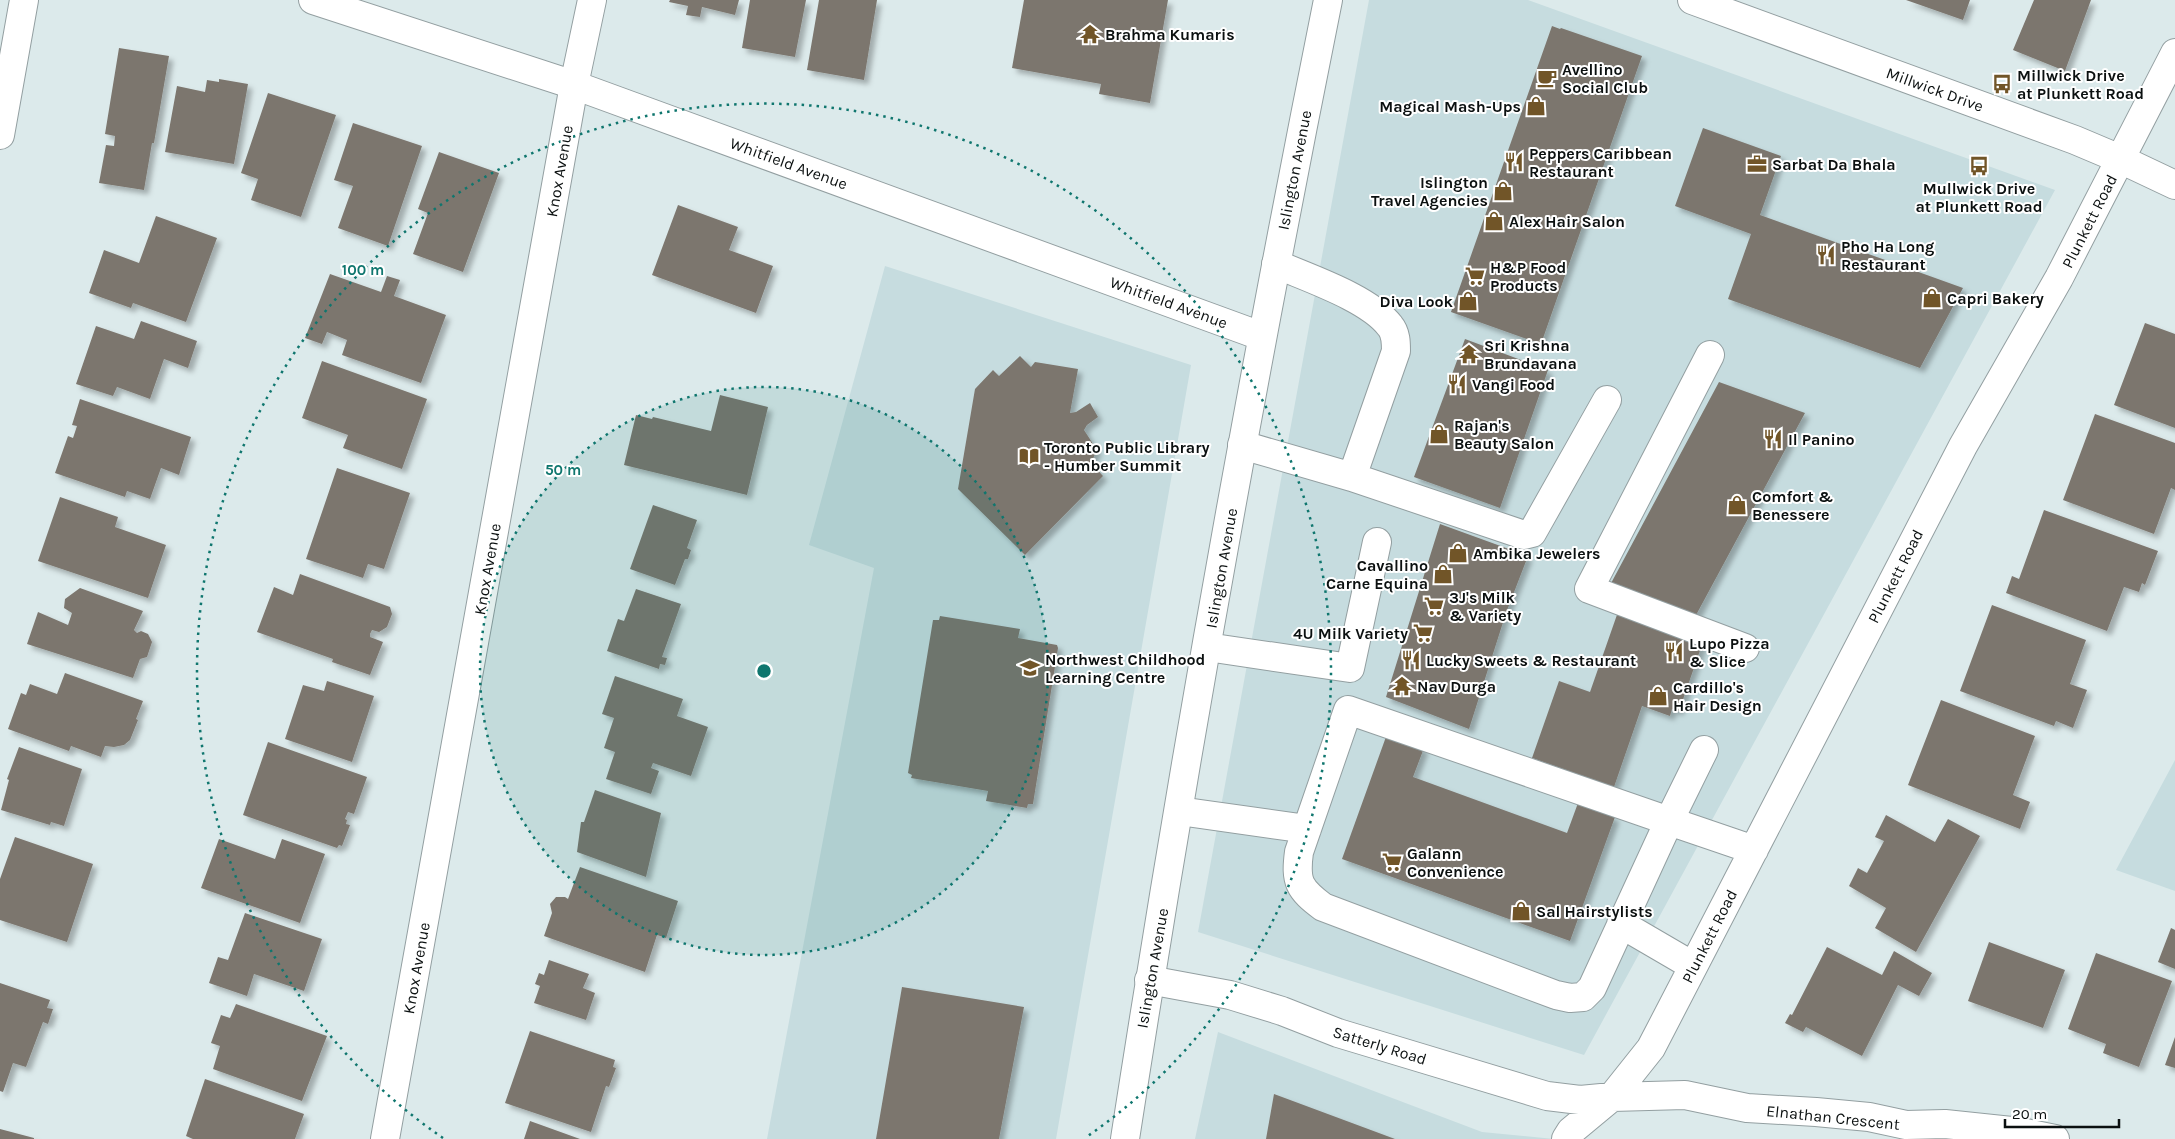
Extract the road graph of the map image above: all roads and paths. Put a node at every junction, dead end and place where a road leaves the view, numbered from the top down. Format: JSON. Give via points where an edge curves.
{"nodes":[{"id":1,"x":24,"y":0,"type":"edge"},
{"id":2,"x":313,"y":0,"type":"edge"},
{"id":3,"x":592,"y":0,"type":"edge"},
{"id":4,"x":1328,"y":0,"type":"edge"},
{"id":5,"x":1692,"y":0,"type":"edge"},
{"id":6,"x":2175,"y":53,"type":"edge"},
{"id":7,"x":574,"y":85,"type":"junction"},
{"id":8,"x":0,"y":134,"type":"edge"},
{"id":9,"x":2120,"y":158,"type":"junction"},
{"id":10,"x":2175,"y":185,"type":"edge"},
{"id":11,"x":1276,"y":264,"type":"junction"},
{"id":12,"x":1261,"y":336,"type":"junction"},
{"id":13,"x":1710,"y":355,"type":"dead end"},
{"id":14,"x":1607,"y":400,"type":"dead end"},
{"id":15,"x":1242,"y":445,"type":"junction"},
{"id":16,"x":1352,"y":477,"type":"junction"},
{"id":17,"x":1377,"y":542,"type":"dead end"},
{"id":18,"x":1207,"y":647,"type":"junction"},
{"id":19,"x":1745,"y":648,"type":"dead end"},
{"id":20,"x":1704,"y":750,"type":"dead end"},
{"id":21,"x":1179,"y":811,"type":"junction"},
{"id":22,"x":1669,"y":821,"type":"junction"},
{"id":23,"x":1307,"y":829,"type":"junction"},
{"id":24,"x":1754,"y":850,"type":"junction"},
{"id":25,"x":1621,"y":924,"type":"junction"},
{"id":26,"x":1694,"y":966,"type":"junction"},
{"id":27,"x":1149,"y":980,"type":"junction"},
{"id":28,"x":1612,"y":1096,"type":"junction"},
{"id":29,"x":1943,"y":1132,"type":"edge"},
{"id":30,"x":385,"y":1139,"type":"edge"},
{"id":31,"x":1125,"y":1139,"type":"edge"},
{"id":32,"x":1566,"y":1139,"type":"edge"},
{"id":33,"x":2055,"y":1139,"type":"edge"}],
"edges":[{"from":1,"to":8,"type":"street"},
{"from":2,"to":7,"type":"street","name":"Whitfield Avenue"},
{"from":3,"to":7,"type":"street","name":"Knox Avenue"},
{"from":4,"to":11,"type":"street","name":"Islington Avenue"},
{"from":5,"to":9,"type":"street","name":"Millwick Drive"},
{"from":6,"to":9,"type":"street","name":"Plunkett Road"},
{"from":7,"to":12,"type":"street","name":"Whitfield Avenue"},
{"from":7,"to":30,"type":"street","name":"Knox Avenue"},
{"from":9,"to":10,"type":"street","name":"Millwick Drive"},
{"from":9,"to":24,"type":"street","name":"Plunkett Road","via":[[2059,278],[1963,446]]},
{"from":11,"to":12,"type":"street","name":"Islington Avenue"},
{"from":11,"to":16,"type":"street","via":[[1375,311],[1391,326],[1396,340],[1396,351]]},
{"from":12,"to":15,"type":"street","name":"Islington Avenue"},
{"from":13,"to":19,"type":"street","via":[[1589,589]]},
{"from":14,"to":16,"type":"street","via":[[1532,533],[1524,535]]},
{"from":15,"to":16,"type":"street"},
{"from":15,"to":18,"type":"street","name":"Islington Avenue"},
{"from":17,"to":18,"type":"street","via":[[1350,668]]},
{"from":18,"to":21,"type":"street","name":"Islington Avenue"},
{"from":20,"to":22,"type":"street"},
{"from":21,"to":23,"type":"street"},
{"from":21,"to":27,"type":"street","name":"Islington Avenue"},
{"from":22,"to":23,"type":"street","via":[[1348,710]]},
{"from":22,"to":24,"type":"street"},
{"from":22,"to":25,"type":"street"},
{"from":23,"to":25,"type":"street","via":[[1299,852],[1299,884],[1323,907],[1556,994],[1583,998],[1592,988]]},
{"from":24,"to":26,"type":"street","name":"Plunkett Road"},
{"from":25,"to":26,"type":"street"},
{"from":26,"to":28,"type":"street","name":"Plunkett Road","via":[[1651,1048]]},
{"from":27,"to":28,"type":"street","name":"Satterly Road","via":[[1230,995],[1338,1033],[1547,1096],[1580,1100]]},
{"from":27,"to":31,"type":"street","name":"Islington Avenue"},
{"from":28,"to":29,"type":"street","name":"Elnathan Crescent","via":[[1685,1095],[1747,1108],[1869,1117]]},
{"from":28,"to":32,"type":"street","name":"Plunkett Road"},
{"from":29,"to":33,"type":"street","name":"Elnathan Crescent","via":[[2021,1132]]}]}
